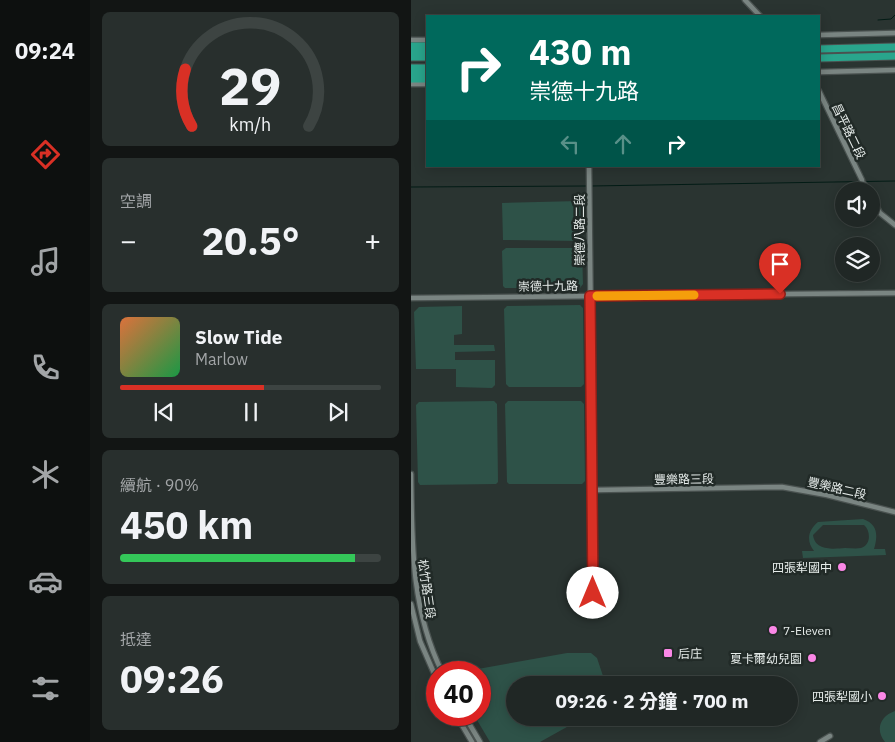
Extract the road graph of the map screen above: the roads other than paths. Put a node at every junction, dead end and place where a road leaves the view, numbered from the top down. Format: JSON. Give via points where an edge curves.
{"nodes":[{"id":1,"x":745,"y":0,"type":"edge"},
{"id":2,"x":759,"y":15,"type":"edge"},
{"id":3,"x":895,"y":33,"type":"edge"},
{"id":4,"x":820,"y":34,"type":"edge"},
{"id":5,"x":411,"y":40,"type":"edge"},
{"id":6,"x":426,"y":40,"type":"edge"},
{"id":7,"x":411,"y":46,"type":"edge"},
{"id":8,"x":426,"y":46,"type":"edge"},
{"id":9,"x":895,"y":47,"type":"edge"},
{"id":10,"x":820,"y":49,"type":"edge"},
{"id":11,"x":426,"y":51,"type":"edge"},
{"id":12,"x":411,"y":52,"type":"edge"},
{"id":13,"x":895,"y":56,"type":"edge"},
{"id":14,"x":426,"y":57,"type":"edge"},
{"id":15,"x":411,"y":58,"type":"edge"},
{"id":16,"x":820,"y":58,"type":"edge"},
{"id":17,"x":411,"y":68,"type":"edge"},
{"id":18,"x":426,"y":68,"type":"edge"},
{"id":19,"x":895,"y":70,"type":"edge"},
{"id":20,"x":820,"y":72,"type":"edge"},
{"id":21,"x":411,"y":74,"type":"edge"},
{"id":22,"x":426,"y":74,"type":"edge"},
{"id":23,"x":411,"y":79,"type":"edge"},
{"id":24,"x":426,"y":79,"type":"edge"},
{"id":25,"x":411,"y":84,"type":"edge"},
{"id":26,"x":426,"y":84,"type":"edge"},
{"id":27,"x":820,"y":93,"type":"edge"},
{"id":28,"x":589,"y":167,"type":"edge"},
{"id":29,"x":863,"y":182,"type":"edge"},
{"id":30,"x":880,"y":214,"type":"edge"},
{"id":31,"x":895,"y":225,"type":"edge"},
{"id":32,"x":895,"y":293,"type":"edge"},
{"id":33,"x":590,"y":296,"type":"junction"},
{"id":34,"x":411,"y":298,"type":"edge"},
{"id":35,"x":411,"y":474,"type":"edge"},
{"id":36,"x":774,"y":487,"type":"joint"},
{"id":37,"x":593,"y":490,"type":"junction"},
{"id":38,"x":411,"y":492,"type":"edge"},
{"id":39,"x":895,"y":512,"type":"edge"},
{"id":40,"x":593,"y":593,"type":"dead end"},
{"id":41,"x":411,"y":604,"type":"edge"},
{"id":42,"x":429,"y":661,"type":"edge"},
{"id":43,"x":436,"y":661,"type":"edge"},
{"id":44,"x":463,"y":726,"type":"edge"},
{"id":45,"x":471,"y":726,"type":"edge"},
{"id":46,"x":830,"y":736,"type":"dead end"},
{"id":47,"x":472,"y":742,"type":"edge"},
{"id":48,"x":480,"y":742,"type":"edge"},
{"id":49,"x":820,"y":742,"type":"edge"}],
"edges":[{"from":1,"to":2,"type":"street"},
{"from":3,"to":4,"type":"street"},
{"from":5,"to":6,"type":"street"},
{"from":7,"to":8,"type":"highway"},
{"from":9,"to":10,"type":"highway"},
{"from":11,"to":12,"type":"highway"},
{"from":13,"to":16,"type":"highway"},
{"from":14,"to":15,"type":"highway"},
{"from":17,"to":18,"type":"highway"},
{"from":19,"to":20,"type":"street"},
{"from":21,"to":22,"type":"highway"},
{"from":23,"to":24,"type":"highway"},
{"from":25,"to":26,"type":"street"},
{"from":27,"to":29,"type":"street","name":"昌平路二段"},
{"from":28,"to":33,"type":"street","name":"崇德八路二段"},
{"from":30,"to":31,"type":"street"},
{"from":32,"to":33,"type":"street","name":"崇德十九路"},
{"from":33,"to":34,"type":"street","name":"崇德十九路"},
{"from":33,"to":37,"type":"street","name":"崇德八路二段"},
{"from":35,"to":38,"type":"street","name":"松竹路三段"},
{"from":36,"to":37,"type":"street","name":"豐樂路三段"},
{"from":36,"to":39,"type":"street","name":"豐樂路二段","via":[[827,495]]},
{"from":37,"to":40,"type":"street","name":"崇德八路二段"},
{"from":38,"to":43,"type":"street","name":"松竹路三段","via":[[415,590],[421,621]]},
{"from":41,"to":42,"type":"street","name":"松竹路三段"},
{"from":44,"to":47,"type":"street"},
{"from":45,"to":48,"type":"street"},
{"from":46,"to":49,"type":"street"}]}
